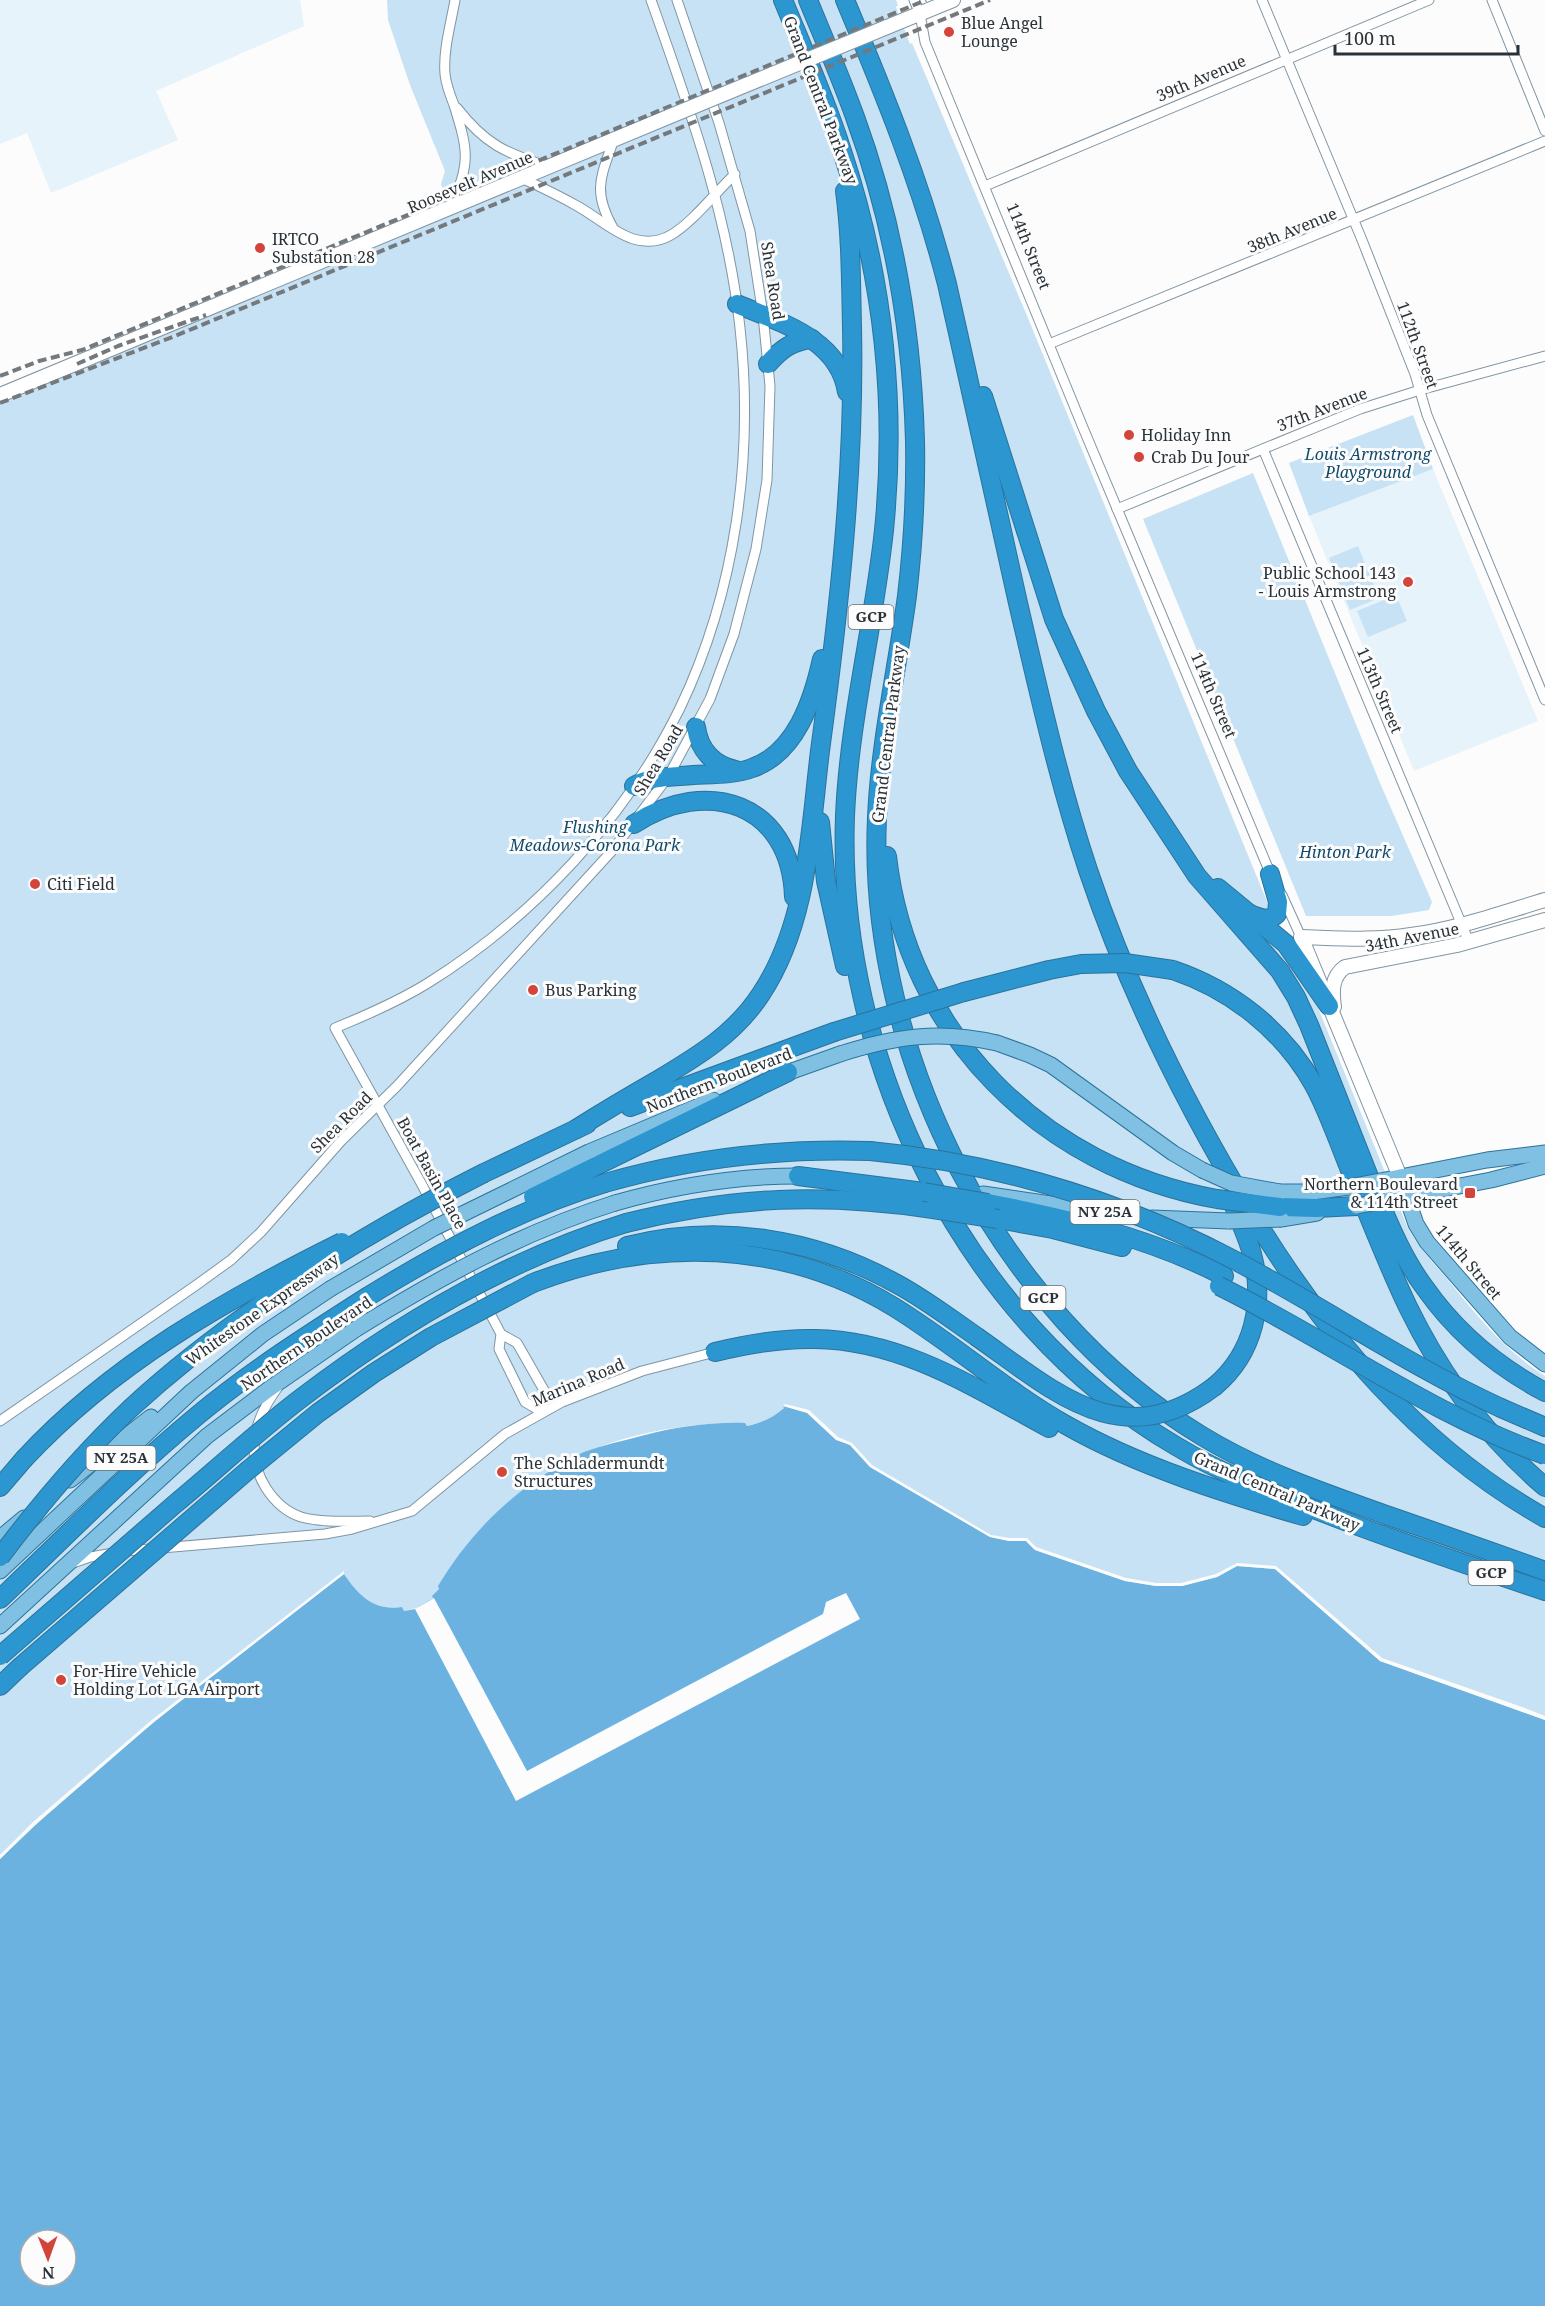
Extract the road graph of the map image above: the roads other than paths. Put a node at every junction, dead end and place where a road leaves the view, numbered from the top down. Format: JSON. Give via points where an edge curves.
{"nodes":[{"id":1,"x":455,"y":0,"type":"edge"},
{"id":2,"x":651,"y":0,"type":"edge"},
{"id":3,"x":677,"y":0,"type":"edge"},
{"id":4,"x":783,"y":0,"type":"edge"},
{"id":5,"x":808,"y":0,"type":"edge"},
{"id":6,"x":845,"y":0,"type":"edge"},
{"id":7,"x":914,"y":0,"type":"edge"},
{"id":8,"x":953,"y":0,"type":"edge"},
{"id":9,"x":1262,"y":0,"type":"edge"},
{"id":10,"x":1429,"y":0,"type":"edge"},
{"id":11,"x":1492,"y":0,"type":"edge"},
{"id":12,"x":920,"y":14,"type":"junction"},
{"id":13,"x":1286,"y":59,"type":"junction"},
{"id":14,"x":453,"y":104,"type":"junction"},
{"id":15,"x":828,"y":110,"type":"junction"},
{"id":16,"x":1545,"y":131,"type":"edge"},
{"id":17,"x":614,"y":139,"type":"junction"},
{"id":18,"x":1545,"y":141,"type":"edge"},
{"id":19,"x":549,"y":167,"type":"junction"},
{"id":20,"x":735,"y":174,"type":"junction"},
{"id":21,"x":521,"y":178,"type":"junction"},
{"id":22,"x":985,"y":186,"type":"junction"},
{"id":23,"x":715,"y":193,"type":"junction"},
{"id":24,"x":451,"y":208,"type":"junction"},
{"id":25,"x":1354,"y":221,"type":"junction"},
{"id":26,"x":614,"y":230,"type":"junction"},
{"id":27,"x":941,"y":262,"type":"junction"},
{"id":28,"x":737,"y":304,"type":"junction"},
{"id":29,"x":764,"y":315,"type":"junction"},
{"id":30,"x":812,"y":339,"type":"junction"},
{"id":31,"x":1049,"y":344,"type":"junction"},
{"id":32,"x":1545,"y":356,"type":"edge"},
{"id":33,"x":768,"y":364,"type":"junction"},
{"id":34,"x":1420,"y":390,"type":"junction"},
{"id":35,"x":0,"y":395,"type":"edge"},
{"id":36,"x":1263,"y":449,"type":"junction"},
{"id":37,"x":850,"y":469,"type":"junction"},
{"id":38,"x":1117,"y":509,"type":"junction"},
{"id":39,"x":842,"y":564,"type":"junction"},
{"id":40,"x":1545,"y":700,"type":"edge"},
{"id":41,"x":825,"y":718,"type":"junction"},
{"id":42,"x":696,"y":728,"type":"junction"},
{"id":43,"x":882,"y":755,"type":"junction"},
{"id":44,"x":750,"y":769,"type":"junction"},
{"id":45,"x":668,"y":777,"type":"junction"},
{"id":46,"x":634,"y":786,"type":"junction"},
{"id":47,"x":634,"y":824,"type":"junction"},
{"id":48,"x":1179,"y":849,"type":"junction"},
{"id":49,"x":1270,"y":874,"type":"junction"},
{"id":50,"x":1545,"y":900,"type":"edge"},
{"id":51,"x":1248,"y":912,"type":"junction"},
{"id":52,"x":1545,"y":920,"type":"edge"},
{"id":53,"x":1462,"y":925,"type":"junction"},
{"id":54,"x":791,"y":928,"type":"junction"},
{"id":55,"x":1270,"y":929,"type":"junction"},
{"id":56,"x":1300,"y":937,"type":"junction"},
{"id":57,"x":1469,"y":942,"type":"junction"},
{"id":58,"x":1173,"y":970,"type":"junction"},
{"id":59,"x":1329,"y":1005,"type":"junction"},
{"id":60,"x":1338,"y":1025,"type":"junction"},
{"id":61,"x":335,"y":1028,"type":"joint"},
{"id":62,"x":788,"y":1072,"type":"joint"},
{"id":63,"x":377,"y":1106,"type":"junction"},
{"id":64,"x":904,"y":1123,"type":"junction"},
{"id":65,"x":576,"y":1129,"type":"junction"},
{"id":66,"x":1350,"y":1131,"type":"junction"},
{"id":67,"x":1205,"y":1136,"type":"junction"},
{"id":68,"x":1545,"y":1153,"type":"edge"},
{"id":69,"x":1545,"y":1166,"type":"edge"},
{"id":70,"x":597,"y":1167,"type":"junction"},
{"id":71,"x":484,"y":1173,"type":"junction"},
{"id":72,"x":798,"y":1176,"type":"joint"},
{"id":73,"x":1400,"y":1178,"type":"junction"},
{"id":74,"x":1406,"y":1197,"type":"junction"},
{"id":75,"x":990,"y":1205,"type":"junction"},
{"id":76,"x":1280,"y":1206,"type":"junction"},
{"id":77,"x":1357,"y":1206,"type":"joint"},
{"id":78,"x":640,"y":1249,"type":"junction"},
{"id":79,"x":501,"y":1334,"type":"junction"},
{"id":80,"x":245,"y":1348,"type":"junction"},
{"id":81,"x":715,"y":1352,"type":"joint"},
{"id":82,"x":1545,"y":1364,"type":"edge"},
{"id":83,"x":289,"y":1374,"type":"junction"},
{"id":84,"x":1545,"y":1392,"type":"edge"},
{"id":85,"x":542,"y":1412,"type":"junction"},
{"id":86,"x":0,"y":1421,"type":"edge"},
{"id":87,"x":1545,"y":1427,"type":"edge"},
{"id":88,"x":1545,"y":1455,"type":"edge"},
{"id":89,"x":1208,"y":1485,"type":"junction"},
{"id":90,"x":0,"y":1487,"type":"edge"},
{"id":91,"x":1545,"y":1487,"type":"edge"},
{"id":92,"x":1545,"y":1518,"type":"edge"},
{"id":93,"x":376,"y":1522,"type":"junction"},
{"id":94,"x":0,"y":1538,"type":"edge"},
{"id":95,"x":1438,"y":1556,"type":"junction"},
{"id":96,"x":0,"y":1557,"type":"edge"},
{"id":97,"x":64,"y":1568,"type":"junction"},
{"id":98,"x":0,"y":1571,"type":"edge"},
{"id":99,"x":1545,"y":1571,"type":"edge"},
{"id":100,"x":1545,"y":1591,"type":"edge"},
{"id":101,"x":0,"y":1599,"type":"edge"},
{"id":102,"x":0,"y":1626,"type":"edge"},
{"id":103,"x":0,"y":1656,"type":"edge"},
{"id":104,"x":0,"y":1685,"type":"edge"}],
"edges":[{"from":1,"to":14,"type":"street","via":[[445,71]]},
{"from":2,"to":23,"type":"street","name":"Shea Road","via":[[697,128]]},
{"from":3,"to":20,"type":"street","name":"Shea Road"},
{"from":4,"to":15,"type":"highway","name":"Grand Central Parkway","number":"GCP"},
{"from":5,"to":43,"type":"highway","name":"Grand Central Parkway","number":"GCP","via":[[876,181],[897,267],[910,355],[914,523]]},
{"from":6,"to":27,"type":"highway","via":[[899,134]]},
{"from":7,"to":12,"type":"street","name":"114th Street"},
{"from":8,"to":12,"type":"main road","name":"Roosevelt Avenue"},
{"from":9,"to":13,"type":"street","name":"112th Street"},
{"from":10,"to":13,"type":"street","name":"39th Avenue"},
{"from":11,"to":16,"type":"street"},
{"from":12,"to":17,"type":"main road","name":"Roosevelt Avenue","bridge":true},
{"from":12,"to":22,"type":"street","name":"114th Street","via":[[925,42]]},
{"from":13,"to":22,"type":"street","name":"39th Avenue"},
{"from":13,"to":25,"type":"street","name":"112th Street"},
{"from":14,"to":19,"type":"street","via":[[475,131],[490,142]]},
{"from":14,"to":24,"type":"street","via":[[466,159]]},
{"from":15,"to":37,"type":"highway","via":[[843,176],[849,234],[853,397]]},
{"from":15,"to":64,"type":"highway","name":"Grand Central Parkway","number":"GCP","via":[[856,194],[871,260],[883,337],[888,414],[883,537],[847,793],[847,893],[864,1004]]},
{"from":17,"to":19,"type":"main road","name":"Roosevelt Avenue"},
{"from":17,"to":26,"type":"street","via":[[600,193],[602,208]]},
{"from":18,"to":25,"type":"street","name":"38th Avenue"},
{"from":19,"to":21,"type":"main road","name":"Roosevelt Avenue"},
{"from":20,"to":23,"type":"street"},
{"from":20,"to":29,"type":"street","name":"Shea Road","via":[[750,231]]},
{"from":21,"to":24,"type":"main road","name":"Roosevelt Avenue"},
{"from":21,"to":26,"type":"street","via":[[571,202]]},
{"from":22,"to":31,"type":"street","name":"114th Street"},
{"from":23,"to":26,"type":"street","via":[[679,229],[664,238],[637,240]]},
{"from":23,"to":28,"type":"street","name":"Shea Road"},
{"from":24,"to":35,"type":"main road","name":"Roosevelt Avenue"},
{"from":25,"to":31,"type":"street","name":"38th Avenue"},
{"from":25,"to":34,"type":"street","name":"112th Street"},
{"from":27,"to":48,"type":"highway","via":[[1062,640],[1120,756]]},
{"from":27,"to":67,"type":"highway","via":[[1068,807],[1128,975]]},
{"from":28,"to":29,"type":"highway"},
{"from":28,"to":46,"type":"street","name":"Shea Road","via":[[744,372],[744,441],[730,554],[714,619],[691,683]]},
{"from":29,"to":30,"type":"highway"},
{"from":29,"to":33,"type":"street","name":"Shea Road"},
{"from":30,"to":33,"type":"highway","via":[[785,347]]},
{"from":30,"to":37,"type":"highway","via":[[831,354],[845,380]]},
{"from":31,"to":38,"type":"street","name":"114th Street"},
{"from":32,"to":34,"type":"street","name":"37th Avenue"},
{"from":33,"to":42,"type":"street","name":"Shea Road","via":[[767,480],[752,570],[727,656]]},
{"from":34,"to":36,"type":"street","name":"37th Avenue","via":[[1350,413]]},
{"from":34,"to":40,"type":"street","name":"112th Street"},
{"from":36,"to":38,"type":"street","name":"37th Avenue"},
{"from":36,"to":53,"type":"street","name":"113th Street"},
{"from":37,"to":39,"type":"highway"},
{"from":38,"to":49,"type":"street","name":"114th Street"},
{"from":39,"to":41,"type":"highway"},
{"from":39,"to":44,"type":"highway","via":[[809,706],[784,746]]},
{"from":41,"to":54,"type":"highway","via":[[802,886]]},
{"from":41,"to":64,"type":"highway","via":[[820,828],[829,900],[865,1037]]},
{"from":42,"to":44,"type":"highway","via":[[700,745],[709,757],[729,768]]},
{"from":42,"to":45,"type":"street","name":"Shea Road"},
{"from":43,"to":76,"type":"highway","bridge":true,"via":[[888,867],[901,931],[926,989],[972,1059],[1019,1107],[1077,1148],[1139,1178],[1217,1199]]},
{"from":43,"to":99,"type":"highway","name":"Grand Central Parkway","number":"GCP","via":[[876,822],[878,890],[886,957],[901,1021],[923,1086],[962,1173],[1005,1246],[1045,1300],[1091,1350],[1133,1387],[1226,1450],[1297,1483]]},
{"from":44,"to":45,"type":"highway"},
{"from":45,"to":46,"type":"highway"},
{"from":45,"to":47,"type":"street","name":"Shea Road"},
{"from":46,"to":61,"type":"street","name":"Shea Road","via":[[580,854],[483,944],[426,984]]},
{"from":47,"to":54,"type":"highway","via":[[665,808],[699,800],[730,804],[754,815],[777,837],[789,860],[794,892]]},
{"from":47,"to":63,"type":"street","name":"Shea Road"},
{"from":48,"to":51,"type":"highway"},
{"from":48,"to":66,"type":"highway","via":[[1210,893],[1289,984]]},
{"from":49,"to":51,"type":"highway","via":[[1278,902],[1277,914],[1264,918]]},
{"from":49,"to":56,"type":"street","name":"114th Street"},
{"from":50,"to":53,"type":"main road","name":"34th Avenue"},
{"from":51,"to":55,"type":"highway"},
{"from":52,"to":57,"type":"main road","name":"34th Avenue"},
{"from":53,"to":56,"type":"main road","name":"34th Avenue","via":[[1389,938]]},
{"from":53,"to":57,"type":"street","name":"113th Street"},
{"from":54,"to":65,"type":"highway","via":[[765,988],[728,1033],[698,1056]]},
{"from":55,"to":56,"type":"highway"},
{"from":55,"to":59,"type":"highway","via":[[1293,952]]},
{"from":56,"to":59,"type":"main road","name":"114th Street"},
{"from":57,"to":60,"type":"main road","name":"34th Avenue","via":[[1343,969],[1332,990]]},
{"from":58,"to":65,"type":"highway","bridge":true,"via":[[1125,963],[1081,964],[964,992],[834,1032]]},
{"from":58,"to":66,"type":"highway","via":[[1239,994],[1281,1023],[1320,1071]]},
{"from":58,"to":91,"type":"highway","via":[[1209,984],[1241,1004],[1275,1033],[1304,1068],[1428,1345],[1475,1413]]},
{"from":59,"to":60,"type":"main road","name":"114th Street"},
{"from":60,"to":73,"type":"main road","name":"114th Street"},
{"from":61,"to":63,"type":"street","name":"Boat Basin Place"},
{"from":62,"to":70,"type":"highway"},
{"from":62,"to":76,"type":"main road","name":"Northern Boulevard","number":"NY 25A","bridge":true,"via":[[885,1041],[930,1035],[997,1043],[1051,1065],[1173,1153]]},
{"from":63,"to":79,"type":"street","name":"Boat Basin Place"},
{"from":63,"to":86,"type":"street","name":"Shea Road","via":[[231,1260]]},
{"from":64,"to":95,"type":"highway","name":"Grand Central Parkway","number":"GCP","via":[[953,1221],[992,1280],[1035,1332],[1100,1394],[1155,1433],[1234,1476]]},
{"from":65,"to":71,"type":"highway","name":"Whitestone Expressway"},
{"from":66,"to":84,"type":"highway","via":[[1395,1238],[1425,1288],[1487,1354]]},
{"from":67,"to":78,"type":"highway","bridge":true,"via":[[1250,1244],[1257,1284],[1256,1313],[1248,1343],[1215,1386],[1186,1404],[1159,1414],[1126,1417],[1081,1406],[888,1279],[816,1250],[771,1240],[719,1235],[672,1237]]},
{"from":67,"to":92,"type":"highway","via":[[1288,1274],[1359,1364],[1403,1412],[1446,1450]]},
{"from":68,"to":73,"type":"main road","name":"Northern Boulevard"},
{"from":69,"to":74,"type":"main road"},
{"from":70,"to":80,"type":"main road","name":"Northern Boulevard","number":"NY 25A","bridge":true,"via":[[444,1223],[330,1289]]},
{"from":70,"to":87,"type":"highway","bridge":true,"via":[[672,1165],[805,1150],[870,1151],[939,1159],[1026,1178],[1152,1221],[1244,1265],[1438,1377]]},
{"from":70,"to":101,"type":"highway","bridge":true,"via":[[479,1225],[274,1358],[147,1460]]},
{"from":71,"to":90,"type":"highway","bridge":true,"via":[[315,1255],[161,1344],[88,1396]]},
{"from":71,"to":96,"type":"highway","name":"Whitestone Expressway","bridge":true,"via":[[334,1258],[182,1364],[85,1454]]},
{"from":72,"to":75,"type":"highway","bridge":true,"via":[[922,1189]]},
{"from":72,"to":83,"type":"main road","name":"Northern Boulevard","number":"NY 25A","bridge":true,"via":[[712,1182],[665,1190],[558,1222],[418,1292]]},
{"from":73,"to":74,"type":"main road","name":"114th Street"},
{"from":73,"to":76,"type":"main road","name":"Northern Boulevard","number":"NY 25A","bridge":true,"via":[[1312,1192]]},
{"from":74,"to":77,"type":"main road","bridge":true},
{"from":74,"to":82,"type":"main road","name":"114th Street","via":[[1416,1224],[1431,1247],[1510,1337]]},
{"from":75,"to":76,"type":"main road","name":"Northern Boulevard","number":"NY 25A","bridge":true,"via":[[1229,1221]]},
{"from":75,"to":88,"type":"highway","bridge":true,"via":[[1053,1229],[1119,1246],[1222,1281],[1457,1416]]},
{"from":75,"to":103,"type":"highway","bridge":true,"via":[[933,1209],[855,1199],[716,1204],[627,1223],[497,1275],[410,1323],[298,1400]]},
{"from":76,"to":77,"type":"highway"},
{"from":78,"to":89,"type":"highway","via":[[734,1253],[787,1262],[842,1281],[895,1308],[1068,1426],[1136,1458]]},
{"from":78,"to":104,"type":"highway","bridge":true,"via":[[533,1283],[431,1337],[374,1373],[247,1471]]},
{"from":79,"to":85,"type":"street","name":"Boat Basin Place","via":[[499,1349],[525,1402]]},
{"from":79,"to":85,"type":"street","name":"Boat Basin Place","via":[[517,1343],[545,1392]]},
{"from":80,"to":94,"type":"main road","via":[[106,1451]]},
{"from":80,"to":98,"type":"main road","name":"Northern Boulevard","number":"NY 25A","via":[[174,1407]]},
{"from":81,"to":85,"type":"street","name":"Marina Road","via":[[603,1385]]},
{"from":81,"to":89,"type":"highway","via":[[767,1341],[814,1338],[882,1348],[935,1367],[1076,1440]]},
{"from":83,"to":93,"type":"street","name":"Marina Road","via":[[271,1398],[255,1432],[254,1457],[264,1484],[283,1507],[298,1516]]},
{"from":83,"to":97,"type":"main road","name":"Northern Boulevard","number":"NY 25A","via":[[199,1444]]},
{"from":85,"to":93,"type":"street","name":"Marina Road","via":[[505,1434],[420,1506]]},
{"from":89,"to":95,"type":"highway"},
{"from":93,"to":97,"type":"street","name":"Marina Road","via":[[319,1534],[112,1552],[81,1559]]},
{"from":95,"to":100,"type":"highway","name":"Grand Central Parkway","number":"GCP"},
{"from":97,"to":102,"type":"main road","name":"Northern Boulevard","number":"NY 25A"}]}
